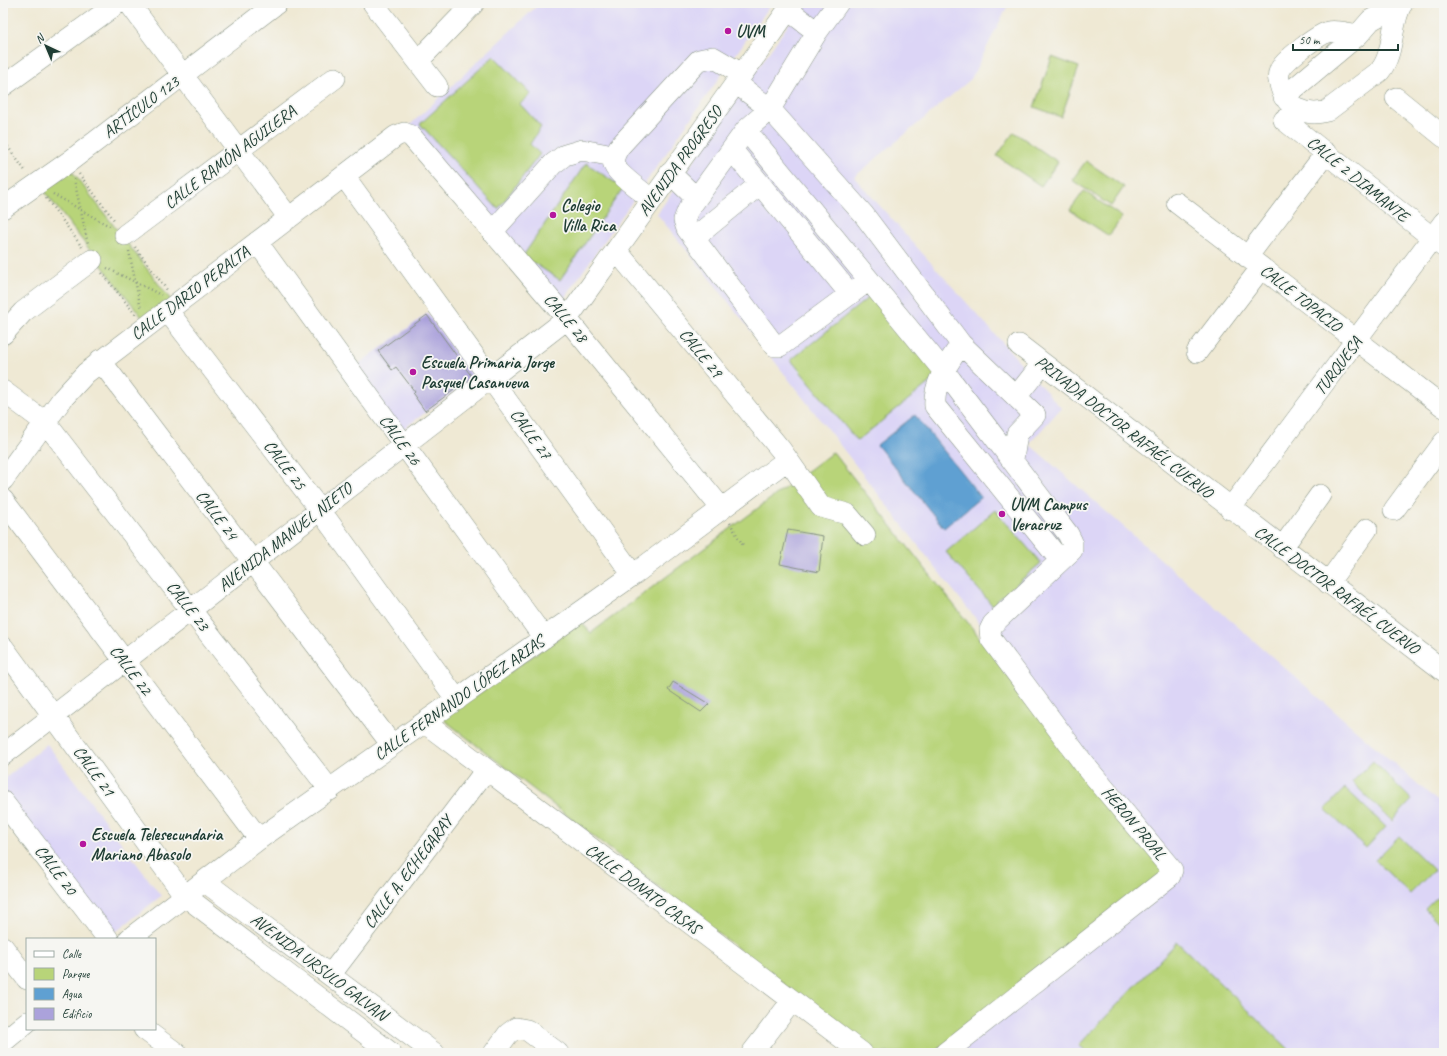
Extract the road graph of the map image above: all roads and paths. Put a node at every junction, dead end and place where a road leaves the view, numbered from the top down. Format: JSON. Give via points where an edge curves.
{"nodes":[{"id":1,"x":118,"y":3,"type":"edge"},
{"id":2,"x":129,"y":3,"type":"edge"},
{"id":3,"x":277,"y":3,"type":"edge"},
{"id":4,"x":373,"y":3,"type":"edge"},
{"id":5,"x":474,"y":3,"type":"edge"},
{"id":6,"x":838,"y":3,"type":"edge"},
{"id":7,"x":790,"y":6,"type":"edge"},
{"id":8,"x":1399,"y":9,"type":"edge"},
{"id":9,"x":817,"y":32,"type":"junction"},
{"id":10,"x":1358,"y":35,"type":"junction"},
{"id":11,"x":418,"y":61,"type":"junction"},
{"id":12,"x":183,"y":76,"type":"junction"},
{"id":13,"x":335,"y":78,"type":"dead end"},
{"id":14,"x":739,"y":78,"type":"junction"},
{"id":15,"x":3,"y":86,"type":"edge"},
{"id":16,"x":437,"y":86,"type":"dead end"},
{"id":17,"x":1284,"y":97,"type":"junction"},
{"id":18,"x":1396,"y":98,"type":"dead end"},
{"id":19,"x":770,"y":109,"type":"junction"},
{"id":20,"x":1284,"y":120,"type":"dead end"},
{"id":21,"x":746,"y":130,"type":"junction"},
{"id":22,"x":404,"y":133,"type":"joint"},
{"id":23,"x":1444,"y":137,"type":"edge"},
{"id":24,"x":3,"y":140,"type":"edge"},
{"id":25,"x":238,"y":150,"type":"junction"},
{"id":26,"x":732,"y":150,"type":"junction"},
{"id":27,"x":1322,"y":150,"type":"junction"},
{"id":28,"x":613,"y":156,"type":"junction"},
{"id":29,"x":70,"y":161,"type":"junction"},
{"id":30,"x":670,"y":173,"type":"junction"},
{"id":31,"x":344,"y":176,"type":"junction"},
{"id":32,"x":760,"y":184,"type":"junction"},
{"id":33,"x":36,"y":185,"type":"junction"},
{"id":34,"x":696,"y":198,"type":"junction"},
{"id":35,"x":652,"y":200,"type":"junction"},
{"id":36,"x":1177,"y":203,"type":"dead end"},
{"id":37,"x":3,"y":208,"type":"edge"},
{"id":38,"x":80,"y":210,"type":"junction"},
{"id":39,"x":289,"y":218,"type":"junction"},
{"id":40,"x":492,"y":232,"type":"junction"},
{"id":41,"x":125,"y":235,"type":"junction"},
{"id":42,"x":1440,"y":235,"type":"edge"},
{"id":43,"x":694,"y":238,"type":"junction"},
{"id":44,"x":257,"y":242,"type":"junction"},
{"id":45,"x":616,"y":250,"type":"junction"},
{"id":46,"x":1249,"y":258,"type":"junction"},
{"id":47,"x":92,"y":260,"type":"junction"},
{"id":48,"x":869,"y":280,"type":"junction"},
{"id":49,"x":135,"y":281,"type":"junction"},
{"id":50,"x":850,"y":294,"type":"junction"},
{"id":51,"x":172,"y":306,"type":"junction"},
{"id":52,"x":567,"y":319,"type":"junction"},
{"id":53,"x":145,"y":326,"type":"junction"},
{"id":54,"x":3,"y":334,"type":"edge"},
{"id":55,"x":1356,"y":341,"type":"junction"},
{"id":56,"x":961,"y":344,"type":"junction"},
{"id":57,"x":1018,"y":345,"type":"dead end"},
{"id":58,"x":1197,"y":352,"type":"dead end"},
{"id":59,"x":100,"y":360,"type":"junction"},
{"id":60,"x":1042,"y":364,"type":"junction"},
{"id":61,"x":944,"y":370,"type":"junction"},
{"id":62,"x":490,"y":378,"type":"junction"},
{"id":63,"x":3,"y":391,"type":"edge"},
{"id":64,"x":1016,"y":397,"type":"junction"},
{"id":65,"x":1444,"y":408,"type":"edge"},
{"id":66,"x":46,"y":423,"type":"junction"},
{"id":67,"x":1444,"y":442,"type":"edge"},
{"id":68,"x":403,"y":445,"type":"junction"},
{"id":69,"x":785,"y":457,"type":"junction"},
{"id":70,"x":1013,"y":459,"type":"junction"},
{"id":71,"x":3,"y":480,"type":"edge"},
{"id":72,"x":1320,"y":495,"type":"dead end"},
{"id":73,"x":3,"y":500,"type":"edge"},
{"id":74,"x":722,"y":509,"type":"junction"},
{"id":75,"x":1230,"y":509,"type":"junction"},
{"id":76,"x":320,"y":510,"type":"junction"},
{"id":77,"x":1394,"y":510,"type":"dead end"},
{"id":78,"x":1366,"y":529,"type":"dead end"},
{"id":79,"x":865,"y":535,"type":"dead end"},
{"id":80,"x":744,"y":546,"type":"dead end"},
{"id":81,"x":1282,"y":548,"type":"junction"},
{"id":82,"x":1060,"y":560,"type":"junction"},
{"id":83,"x":252,"y":562,"type":"junction"},
{"id":84,"x":633,"y":576,"type":"junction"},
{"id":85,"x":1328,"y":583,"type":"junction"},
{"id":86,"x":191,"y":610,"type":"junction"},
{"id":87,"x":544,"y":638,"type":"junction"},
{"id":88,"x":3,"y":647,"type":"edge"},
{"id":89,"x":124,"y":661,"type":"junction"},
{"id":90,"x":1444,"y":671,"type":"edge"},
{"id":91,"x":457,"y":700,"type":"junction"},
{"id":92,"x":53,"y":716,"type":"junction"},
{"id":93,"x":425,"y":723,"type":"junction"},
{"id":94,"x":392,"y":745,"type":"junction"},
{"id":95,"x":3,"y":755,"type":"edge"},
{"id":96,"x":486,"y":770,"type":"junction"},
{"id":97,"x":330,"y":790,"type":"junction"},
{"id":98,"x":3,"y":802,"type":"edge"},
{"id":99,"x":259,"y":839,"type":"junction"},
{"id":100,"x":204,"y":881,"type":"junction"},
{"id":101,"x":185,"y":896,"type":"junction"},
{"id":102,"x":107,"y":938,"type":"edge"},
{"id":103,"x":131,"y":938,"type":"edge"},
{"id":104,"x":3,"y":947,"type":"edge"},
{"id":105,"x":330,"y":974,"type":"junction"},
{"id":106,"x":26,"y":978,"type":"edge"},
{"id":107,"x":792,"y":1001,"type":"junction"},
{"id":108,"x":26,"y":1023,"type":"edge"},
{"id":109,"x":145,"y":1030,"type":"edge"},
{"id":110,"x":3,"y":1042,"type":"edge"},
{"id":111,"x":176,"y":1053,"type":"edge"},
{"id":112,"x":391,"y":1053,"type":"edge"},
{"id":113,"x":434,"y":1053,"type":"edge"},
{"id":114,"x":494,"y":1053,"type":"edge"},
{"id":115,"x":558,"y":1053,"type":"edge"},
{"id":116,"x":752,"y":1053,"type":"edge"},
{"id":117,"x":862,"y":1053,"type":"edge"},
{"id":118,"x":945,"y":1053,"type":"edge"}],
"edges":[{"from":1,"to":15,"type":"street"},
{"from":2,"to":12,"type":"street"},
{"from":3,"to":12,"type":"street","name":"ARTÍCULO 123"},
{"from":4,"to":11,"type":"street"},
{"from":5,"to":11,"type":"street"},
{"from":6,"to":9,"type":"street"},
{"from":7,"to":9,"type":"street"},
{"from":7,"to":14,"type":"street","name":"AVENIDA PROGRESO"},
{"from":8,"to":10,"type":"street","via":[[1376,16]]},
{"from":8,"to":17,"type":"street","via":[[1386,63],[1380,71],[1340,102],[1317,114],[1297,109]]},
{"from":9,"to":19,"type":"street"},
{"from":10,"to":17,"type":"street"},
{"from":10,"to":17,"type":"street","via":[[1329,32],[1286,60],[1278,77]]},
{"from":11,"to":16,"type":"street"},
{"from":12,"to":25,"type":"street"},
{"from":12,"to":29,"type":"street","name":"ARTÍCULO 123"},
{"from":13,"to":25,"type":"street","name":"CALLE RAMÓN AGUILERA"},
{"from":14,"to":19,"type":"street"},
{"from":14,"to":28,"type":"street","via":[[714,58],[699,60]]},
{"from":14,"to":30,"type":"street","name":"AVENIDA PROGRESO"},
{"from":18,"to":23,"type":"street"},
{"from":19,"to":21,"type":"street"},
{"from":19,"to":56,"type":"street","via":[[864,215]]},
{"from":20,"to":27,"type":"street","name":"CALLE 2 DIAMANTE"},
{"from":21,"to":26,"type":"street"},
{"from":21,"to":48,"type":"street"},
{"from":22,"to":31,"type":"street","name":"CALLE DARIO PERALTA","via":[[396,136]]},
{"from":22,"to":40,"type":"street","name":"CALLE 28","via":[[411,136]]},
{"from":24,"to":33,"type":"path"},
{"from":25,"to":39,"type":"street"},
{"from":25,"to":41,"type":"street","name":"CALLE RAMÓN AGUILERA"},
{"from":26,"to":32,"type":"street"},
{"from":26,"to":34,"type":"street"},
{"from":27,"to":42,"type":"street","name":"CALLE 2 DIAMANTE"},
{"from":27,"to":46,"type":"street"},
{"from":28,"to":35,"type":"street","via":[[614,165]]},
{"from":28,"to":40,"type":"street","via":[[582,150],[565,155],[553,164]]},
{"from":29,"to":33,"type":"street","name":"ARTÍCULO 123"},
{"from":29,"to":38,"type":"path"},
{"from":30,"to":34,"type":"street"},
{"from":30,"to":35,"type":"street","name":"AVENIDA PROGRESO"},
{"from":31,"to":39,"type":"street","name":"CALLE DARIO PERALTA"},
{"from":31,"to":62,"type":"street","name":"CALLE 27"},
{"from":32,"to":43,"type":"street"},
{"from":32,"to":50,"type":"street"},
{"from":33,"to":37,"type":"street","name":"ARTÍCULO 123"},
{"from":33,"to":38,"type":"path"},
{"from":34,"to":43,"type":"street","via":[[684,220]]},
{"from":35,"to":45,"type":"street","name":"AVENIDA PROGRESO"},
{"from":36,"to":46,"type":"street","name":"CALLE TOPACIO"},
{"from":38,"to":41,"type":"path"},
{"from":38,"to":47,"type":"path"},
{"from":39,"to":44,"type":"street","name":"CALLE DARIO PERALTA"},
{"from":40,"to":52,"type":"street","name":"CALLE 28"},
{"from":41,"to":49,"type":"path"},
{"from":42,"to":55,"type":"street","name":"TURQUESA"},
{"from":43,"to":50,"type":"street","via":[[775,346],[780,346]]},
{"from":44,"to":51,"type":"street","name":"CALLE DARIO PERALTA"},
{"from":44,"to":68,"type":"street","name":"CALLE 26"},
{"from":45,"to":52,"type":"street","name":"AVENIDA PROGRESO"},
{"from":45,"to":69,"type":"street","name":"CALLE 29"},
{"from":46,"to":55,"type":"street","name":"CALLE TOPACIO"},
{"from":46,"to":58,"type":"street"},
{"from":47,"to":49,"type":"path"},
{"from":47,"to":54,"type":"street","via":[[23,312]]},
{"from":48,"to":50,"type":"street"},
{"from":48,"to":61,"type":"street"},
{"from":49,"to":51,"type":"path"},
{"from":49,"to":53,"type":"path"},
{"from":51,"to":53,"type":"street","name":"CALLE DARIO PERALTA"},
{"from":51,"to":76,"type":"street","name":"CALLE 25"},
{"from":52,"to":62,"type":"street","name":"AVENIDA MANUEL NIETO"},
{"from":52,"to":74,"type":"street","name":"CALLE 28"},
{"from":53,"to":59,"type":"street","name":"CALLE DARIO PERALTA"},
{"from":55,"to":65,"type":"street","name":"CALLE TOPACIO"},
{"from":55,"to":75,"type":"street","name":"TURQUESA"},
{"from":56,"to":61,"type":"street"},
{"from":56,"to":64,"type":"street"},
{"from":57,"to":60,"type":"street","name":"PRIVADA DOCTOR RAFAÉL CUERVO"},
{"from":59,"to":66,"type":"street","name":"CALLE DARIO PERALTA","via":[[63,398]]},
{"from":59,"to":83,"type":"street","name":"CALLE 24"},
{"from":60,"to":64,"type":"street"},
{"from":60,"to":75,"type":"street","name":"PRIVADA DOCTOR RAFAÉL CUERVO"},
{"from":61,"to":70,"type":"street"},
{"from":61,"to":82,"type":"street","via":[[936,391],[935,406]]},
{"from":62,"to":68,"type":"street","name":"AVENIDA MANUEL NIETO"},
{"from":62,"to":84,"type":"street","name":"CALLE 27"},
{"from":63,"to":66,"type":"street","name":"CALLE 23"},
{"from":64,"to":70,"type":"street","via":[[1035,415],[1017,434]]},
{"from":66,"to":71,"type":"street","name":"CALLE DARIO PERALTA"},
{"from":66,"to":86,"type":"street","name":"CALLE 23"},
{"from":67,"to":77,"type":"street"},
{"from":68,"to":76,"type":"street","name":"AVENIDA MANUEL NIETO"},
{"from":68,"to":87,"type":"street","name":"CALLE 26"},
{"from":69,"to":74,"type":"street","name":"CALLE FERNANDO LÓPEZ ARIAS","via":[[783,463]]},
{"from":69,"to":79,"type":"street","name":"CALLE 29","via":[[820,507],[847,514]]},
{"from":70,"to":82,"type":"street","via":[[1072,542],[1072,550]]},
{"from":72,"to":81,"type":"street"},
{"from":73,"to":89,"type":"street","name":"CALLE 22"},
{"from":74,"to":80,"type":"path"},
{"from":74,"to":84,"type":"street","name":"CALLE FERNANDO LÓPEZ ARIAS"},
{"from":75,"to":81,"type":"street","name":"CALLE DOCTOR RAFAÉL CUERVO"},
{"from":76,"to":83,"type":"street","name":"AVENIDA MANUEL NIETO"},
{"from":76,"to":91,"type":"street","name":"CALLE 25"},
{"from":78,"to":85,"type":"street"},
{"from":81,"to":85,"type":"street","name":"CALLE DOCTOR RAFAÉL CUERVO"},
{"from":82,"to":118,"type":"street","name":"HERON PROAL","via":[[993,624],[990,630],[991,639],[1084,764],[1170,867],[1172,873]]},
{"from":83,"to":86,"type":"street","name":"AVENIDA MANUEL NIETO"},
{"from":83,"to":94,"type":"street","name":"CALLE 24"},
{"from":84,"to":87,"type":"street","name":"CALLE FERNANDO LÓPEZ ARIAS"},
{"from":85,"to":90,"type":"street","name":"CALLE DOCTOR RAFAÉL CUERVO"},
{"from":86,"to":89,"type":"street","name":"AVENIDA MANUEL NIETO"},
{"from":86,"to":97,"type":"street","name":"CALLE 23"},
{"from":87,"to":91,"type":"street","name":"CALLE FERNANDO LÓPEZ ARIAS"},
{"from":88,"to":92,"type":"street","name":"CALLE 21"},
{"from":89,"to":92,"type":"street","name":"AVENIDA MANUEL NIETO"},
{"from":89,"to":99,"type":"street","name":"CALLE 22"},
{"from":91,"to":93,"type":"street","name":"CALLE FERNANDO LÓPEZ ARIAS"},
{"from":92,"to":95,"type":"street","name":"AVENIDA MANUEL NIETO"},
{"from":92,"to":101,"type":"street","name":"CALLE 21"},
{"from":93,"to":94,"type":"street","name":"CALLE FERNANDO LÓPEZ ARIAS"},
{"from":93,"to":96,"type":"street","name":"CALLE DONATO CASAS"},
{"from":94,"to":97,"type":"street","name":"CALLE FERNANDO LÓPEZ ARIAS"},
{"from":96,"to":105,"type":"street","name":"CALLE A. ECHEGARAY"},
{"from":96,"to":107,"type":"street","name":"CALLE DONATO CASAS"},
{"from":97,"to":99,"type":"street","name":"CALLE FERNANDO LÓPEZ ARIAS"},
{"from":98,"to":102,"type":"street","name":"CALLE 20"},
{"from":99,"to":100,"type":"street","name":"CALLE FERNANDO LÓPEZ ARIAS"},
{"from":100,"to":101,"type":"street","name":"CALLE FERNANDO LÓPEZ ARIAS"},
{"from":100,"to":105,"type":"street","name":"AVENIDA URSULO GALVAN"},
{"from":101,"to":103,"type":"street","name":"CALLE FERNANDO LÓPEZ ARIAS"},
{"from":101,"to":112,"type":"street","name":"AVENIDA URSULO GALVAN"},
{"from":104,"to":106,"type":"street"},
{"from":105,"to":113,"type":"street","name":"AVENIDA URSULO GALVAN"},
{"from":107,"to":116,"type":"street"},
{"from":107,"to":117,"type":"street","name":"CALLE DONATO CASAS"},
{"from":108,"to":110,"type":"street"},
{"from":109,"to":111,"type":"street"},
{"from":114,"to":115,"type":"street","via":[[508,1034],[516,1028],[527,1030]]}]}
